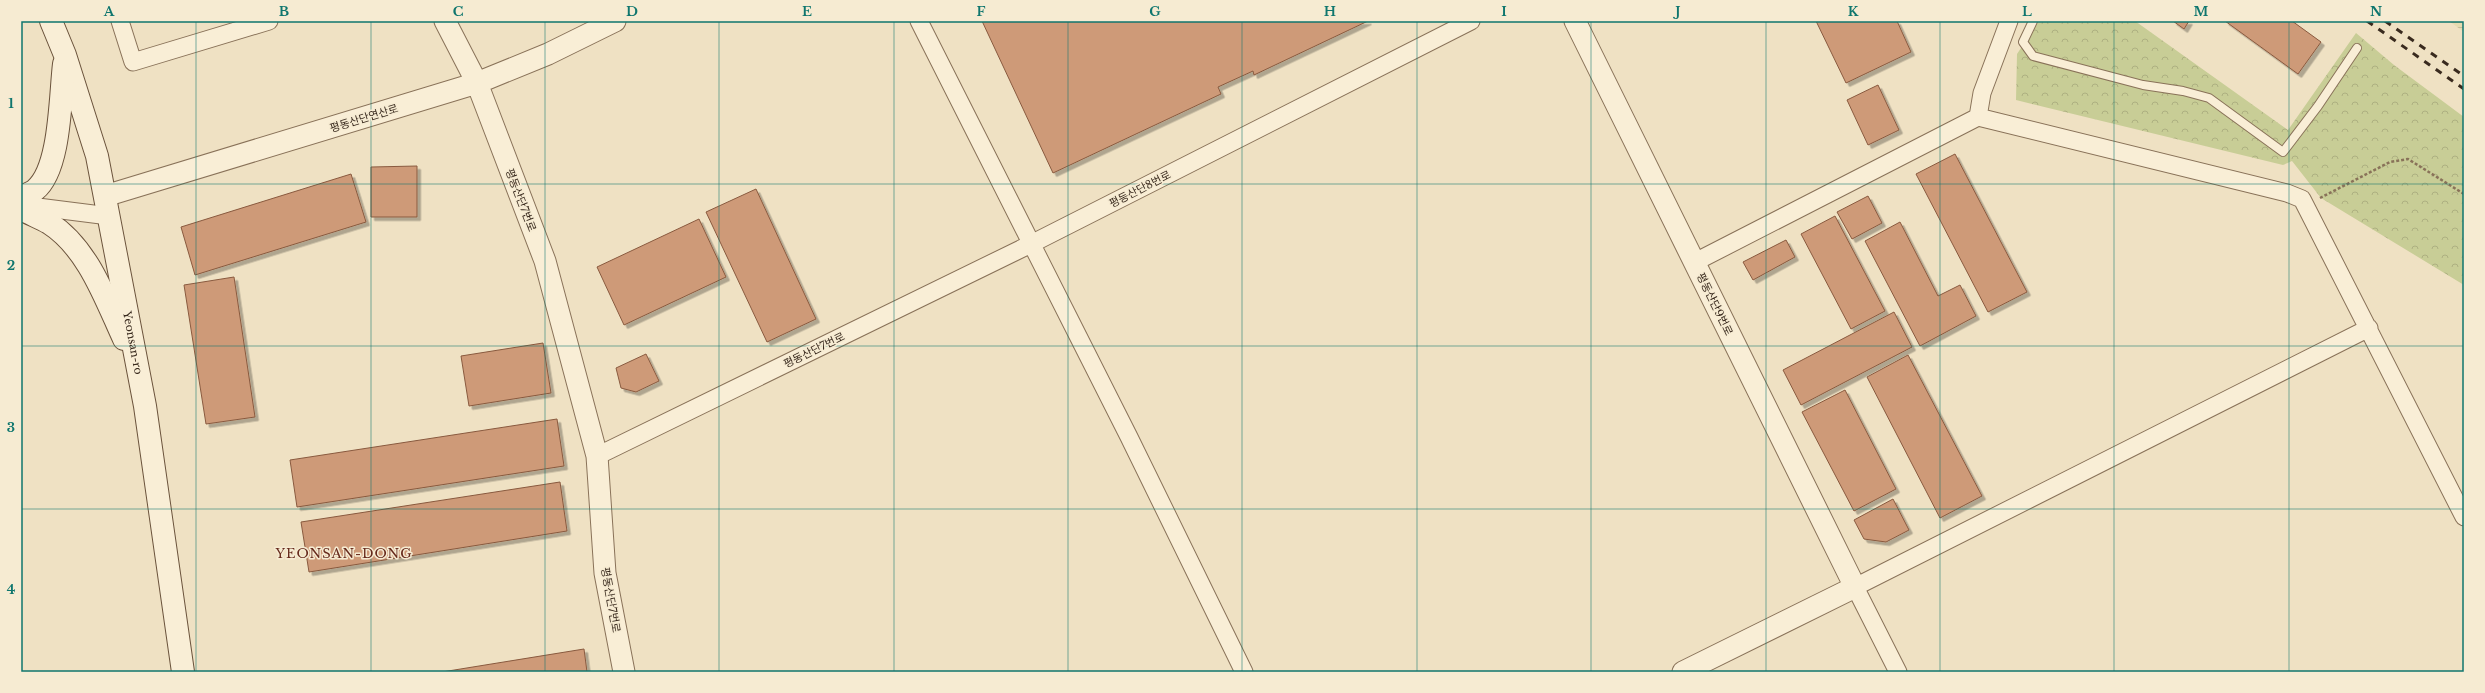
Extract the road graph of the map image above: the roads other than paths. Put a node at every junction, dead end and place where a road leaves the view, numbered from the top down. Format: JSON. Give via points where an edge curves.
{"nodes":[{"id":1,"x":50,"y":21,"type":"edge"},
{"id":2,"x":120,"y":21,"type":"edge"},
{"id":3,"x":269,"y":21,"type":"edge"},
{"id":4,"x":445,"y":21,"type":"edge"},
{"id":5,"x":615,"y":21,"type":"edge"},
{"id":6,"x":919,"y":21,"type":"edge"},
{"id":7,"x":1471,"y":21,"type":"edge"},
{"id":8,"x":1575,"y":21,"type":"edge"},
{"id":9,"x":2009,"y":21,"type":"edge"},
{"id":10,"x":2033,"y":21,"type":"edge"},
{"id":11,"x":2357,"y":48,"type":"dead end"},
{"id":12,"x":65,"y":55,"type":"junction"},
{"id":13,"x":477,"y":83,"type":"junction"},
{"id":14,"x":1978,"y":118,"type":"junction"},
{"id":15,"x":21,"y":197,"type":"edge"},
{"id":16,"x":21,"y":205,"type":"edge"},
{"id":17,"x":107,"y":206,"type":"junction"},
{"id":18,"x":21,"y":209,"type":"edge"},
{"id":19,"x":1031,"y":244,"type":"junction"},
{"id":20,"x":1695,"y":262,"type":"junction"},
{"id":21,"x":2369,"y":328,"type":"junction"},
{"id":22,"x":139,"y":374,"type":"junction"},
{"id":23,"x":597,"y":456,"type":"junction"},
{"id":24,"x":2464,"y":517,"type":"edge"},
{"id":25,"x":1855,"y":587,"type":"junction"},
{"id":26,"x":183,"y":672,"type":"edge"},
{"id":27,"x":624,"y":672,"type":"edge"},
{"id":28,"x":1244,"y":672,"type":"edge"},
{"id":29,"x":1683,"y":672,"type":"edge"},
{"id":30,"x":1898,"y":672,"type":"edge"}],
"edges":[{"from":1,"to":12,"type":"main road","name":"Yeonsan-ro"},
{"from":2,"to":3,"type":"street","via":[[133,62]]},
{"from":4,"to":13,"type":"street","name":"평동산단7번로"},
{"from":5,"to":13,"type":"street","name":"평동산단연산로","via":[[548,54]]},
{"from":6,"to":19,"type":"street"},
{"from":7,"to":19,"type":"street","name":"평동산단8번로"},
{"from":8,"to":20,"type":"street","name":"평동산단9번로"},
{"from":9,"to":14,"type":"street","via":[[1982,94]]},
{"from":10,"to":11,"type":"lane","via":[[2023,42],[2033,56],[2143,85],[2209,98],[2283,152]]},
{"from":12,"to":15,"type":"main road","via":[[56,140],[50,166],[35,189]]},
{"from":12,"to":17,"type":"main road","name":"Yeonsan-ro","via":[[97,156]]},
{"from":13,"to":17,"type":"street","name":"평동산단연산로"},
{"from":13,"to":23,"type":"street","name":"평동산단7번로","via":[[545,261]]},
{"from":14,"to":20,"type":"street"},
{"from":14,"to":21,"type":"street","via":[[2287,193],[2302,199]]},
{"from":16,"to":17,"type":"street"},
{"from":17,"to":22,"type":"main road","name":"Yeonsan-ro"},
{"from":18,"to":22,"type":"main road","via":[[49,223],[73,243],[103,293]]},
{"from":19,"to":23,"type":"street","name":"평동산단7번로"},
{"from":19,"to":28,"type":"street"},
{"from":20,"to":25,"type":"street","name":"평동산단9번로"},
{"from":21,"to":24,"type":"street"},
{"from":21,"to":25,"type":"street"},
{"from":22,"to":26,"type":"main road","name":"Yeonsan-ro"},
{"from":23,"to":27,"type":"street","name":"평동산단7번로","via":[[605,573]]},
{"from":25,"to":29,"type":"street"},
{"from":25,"to":30,"type":"street"}]}
